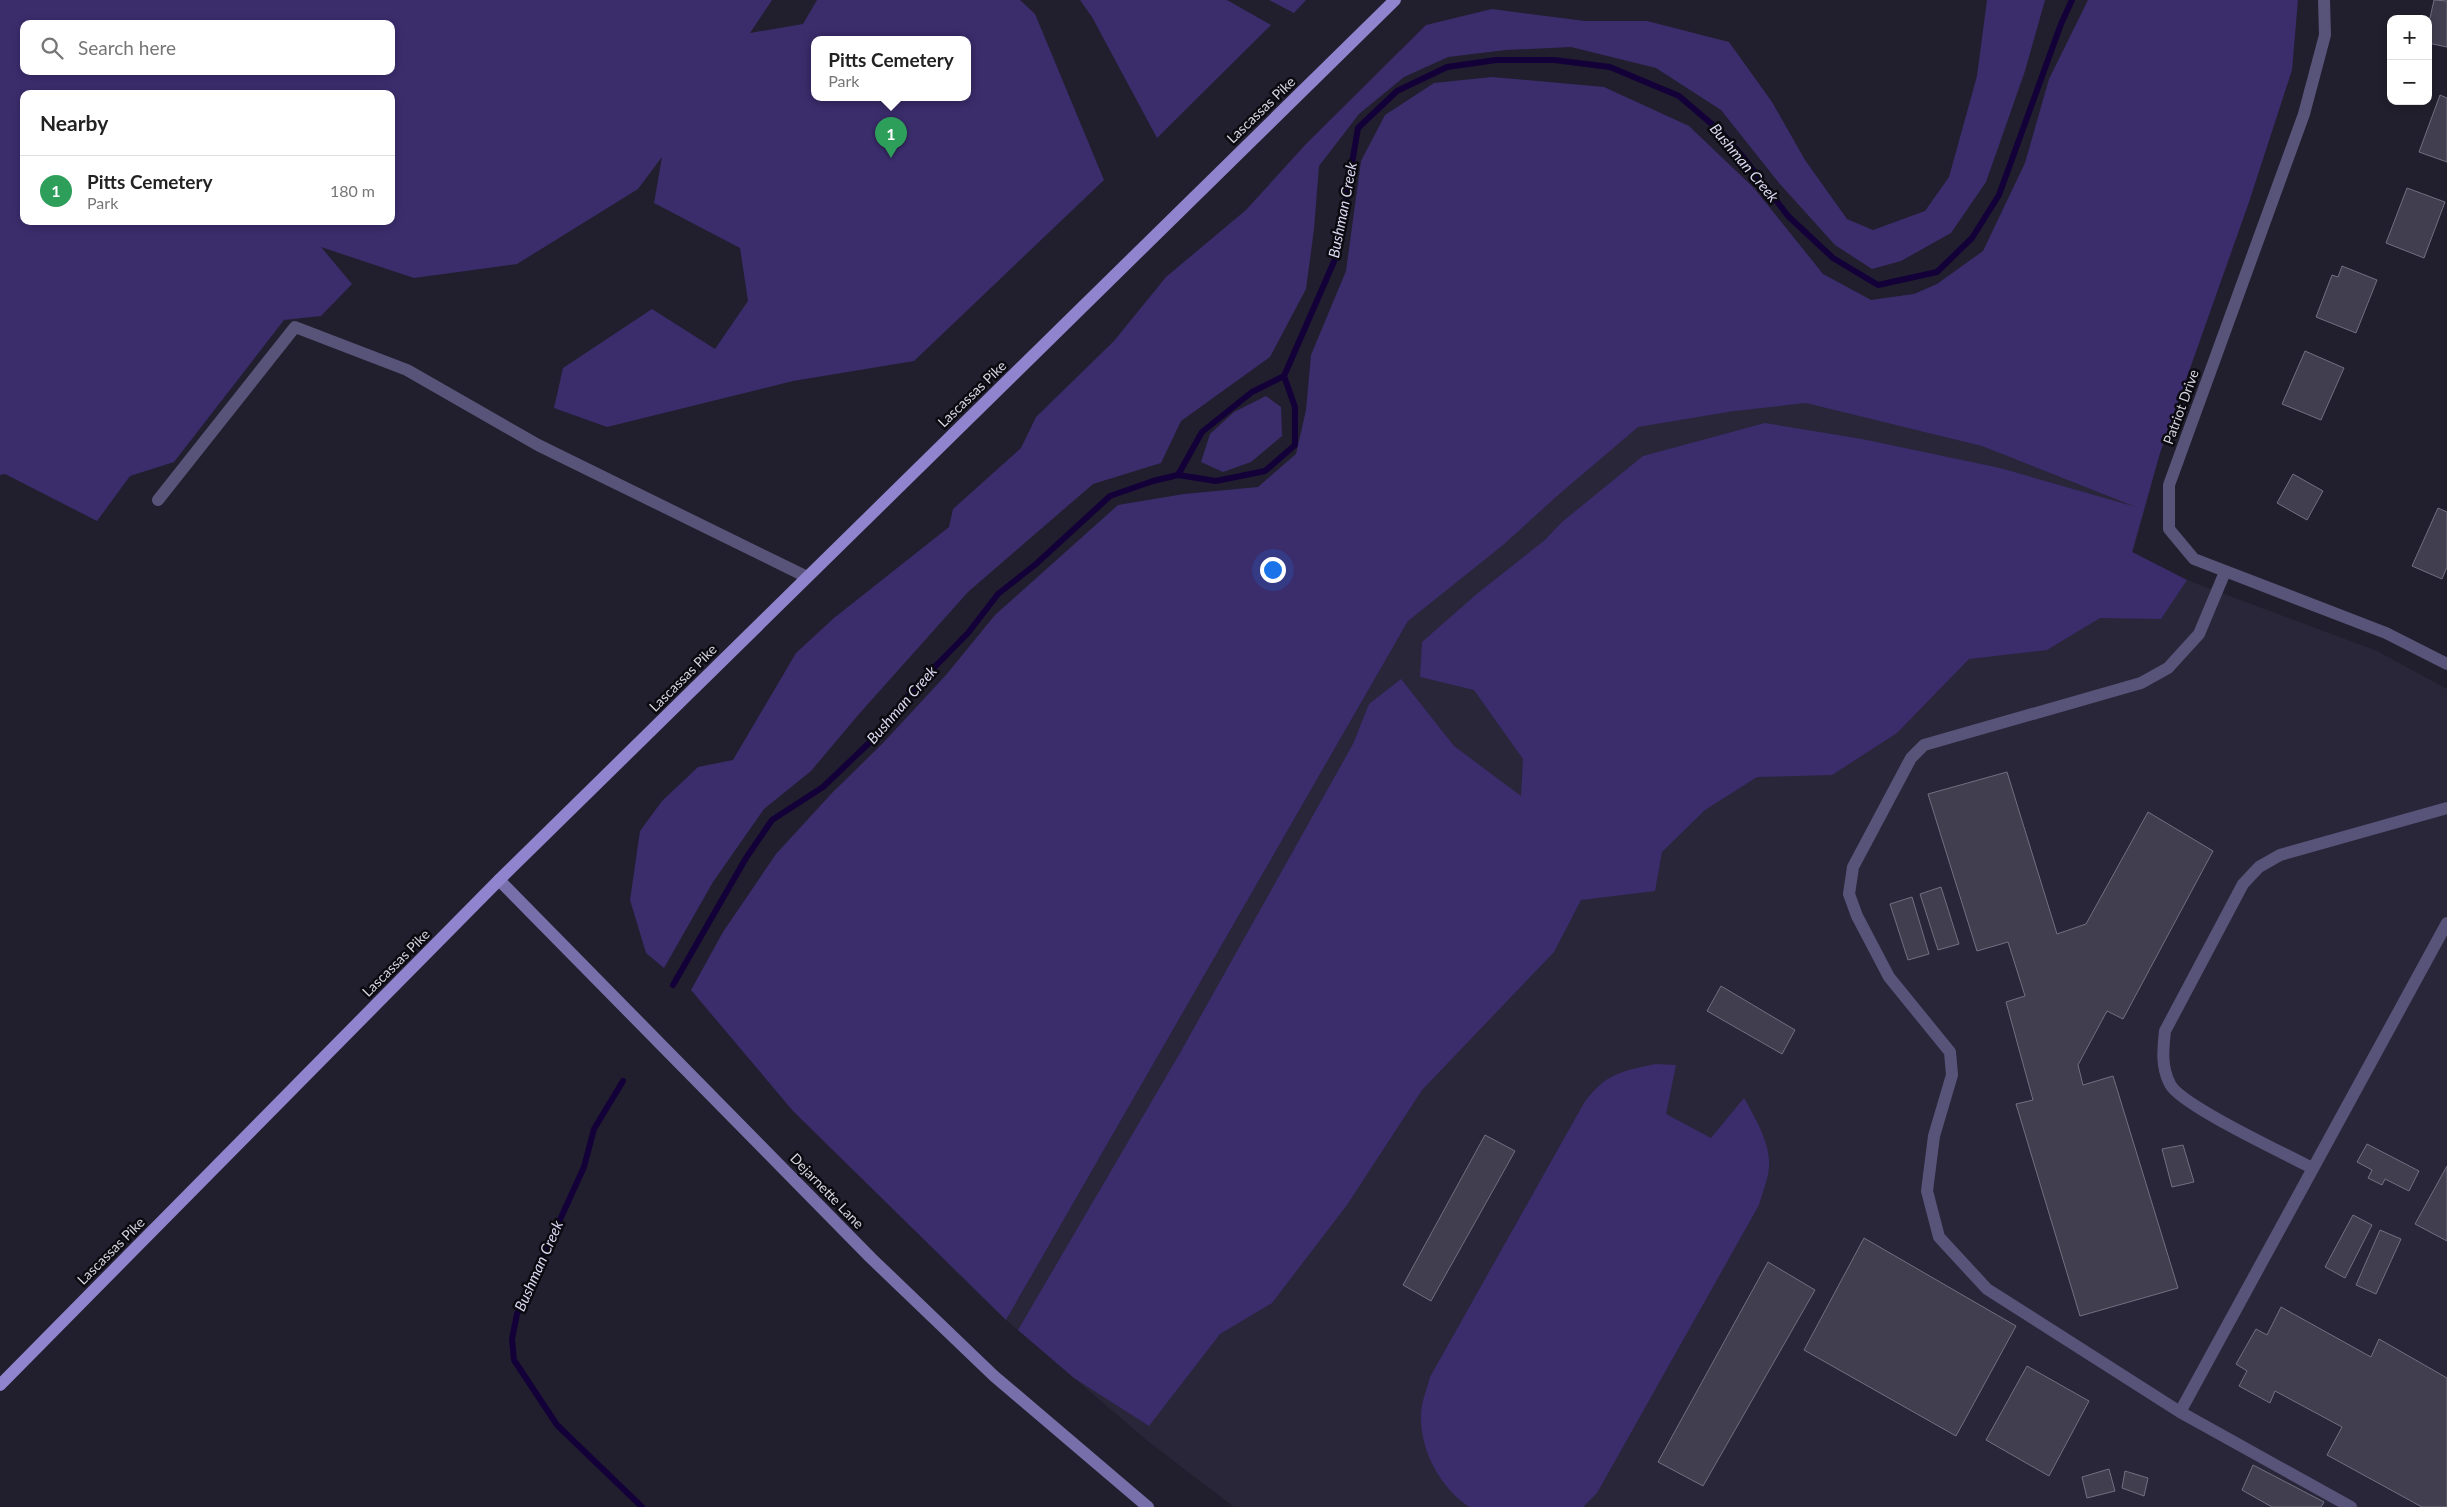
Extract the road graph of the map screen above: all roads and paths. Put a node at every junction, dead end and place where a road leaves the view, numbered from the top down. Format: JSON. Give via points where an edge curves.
{"nodes":[{"id":1,"x":1395,"y":0,"type":"edge"},
{"id":2,"x":2324,"y":0,"type":"edge"},
{"id":3,"x":158,"y":500,"type":"dead end"},
{"id":4,"x":2225,"y":572,"type":"junction"},
{"id":5,"x":807,"y":577,"type":"junction"},
{"id":6,"x":2447,"y":664,"type":"edge"},
{"id":7,"x":2447,"y":808,"type":"edge"},
{"id":8,"x":499,"y":880,"type":"junction"},
{"id":9,"x":2447,"y":925,"type":"edge"},
{"id":10,"x":2312,"y":1168,"type":"junction"},
{"id":11,"x":0,"y":1385,"type":"edge"},
{"id":12,"x":2180,"y":1412,"type":"junction"},
{"id":13,"x":1148,"y":1507,"type":"edge"},
{"id":14,"x":2351,"y":1507,"type":"edge"}],
"edges":[{"from":1,"to":5,"type":"main road","name":"Lascassas Pike"},
{"from":2,"to":4,"type":"street","name":"Patriot Drive","via":[[2325,35],[2304,114],[2169,485],[2169,529],[2194,559]]},
{"from":3,"to":5,"type":"street","via":[[296,327],[408,370],[538,445]]},
{"from":4,"to":6,"type":"street","name":"Patriot Drive","via":[[2386,632]]},
{"from":4,"to":12,"type":"street","via":[[2199,634],[2168,668],[2141,683],[1924,745],[1911,758],[1853,867],[1849,894],[1889,977],[1950,1052],[1952,1075],[1934,1136],[1927,1191],[1940,1238],[1987,1289]]},
{"from":5,"to":8,"type":"main road","name":"Lascassas Pike"},
{"from":7,"to":10,"type":"street","via":[[2280,855],[2259,867],[2243,884],[2165,1031],[2162,1051],[2170,1086],[2191,1104]]},
{"from":8,"to":11,"type":"main road","name":"Lascassas Pike"},
{"from":8,"to":13,"type":"main road","name":"Dejarnette Lane","via":[[871,1258],[994,1376]]},
{"from":9,"to":10,"type":"street"},
{"from":10,"to":12,"type":"street"},
{"from":12,"to":14,"type":"street"}]}
